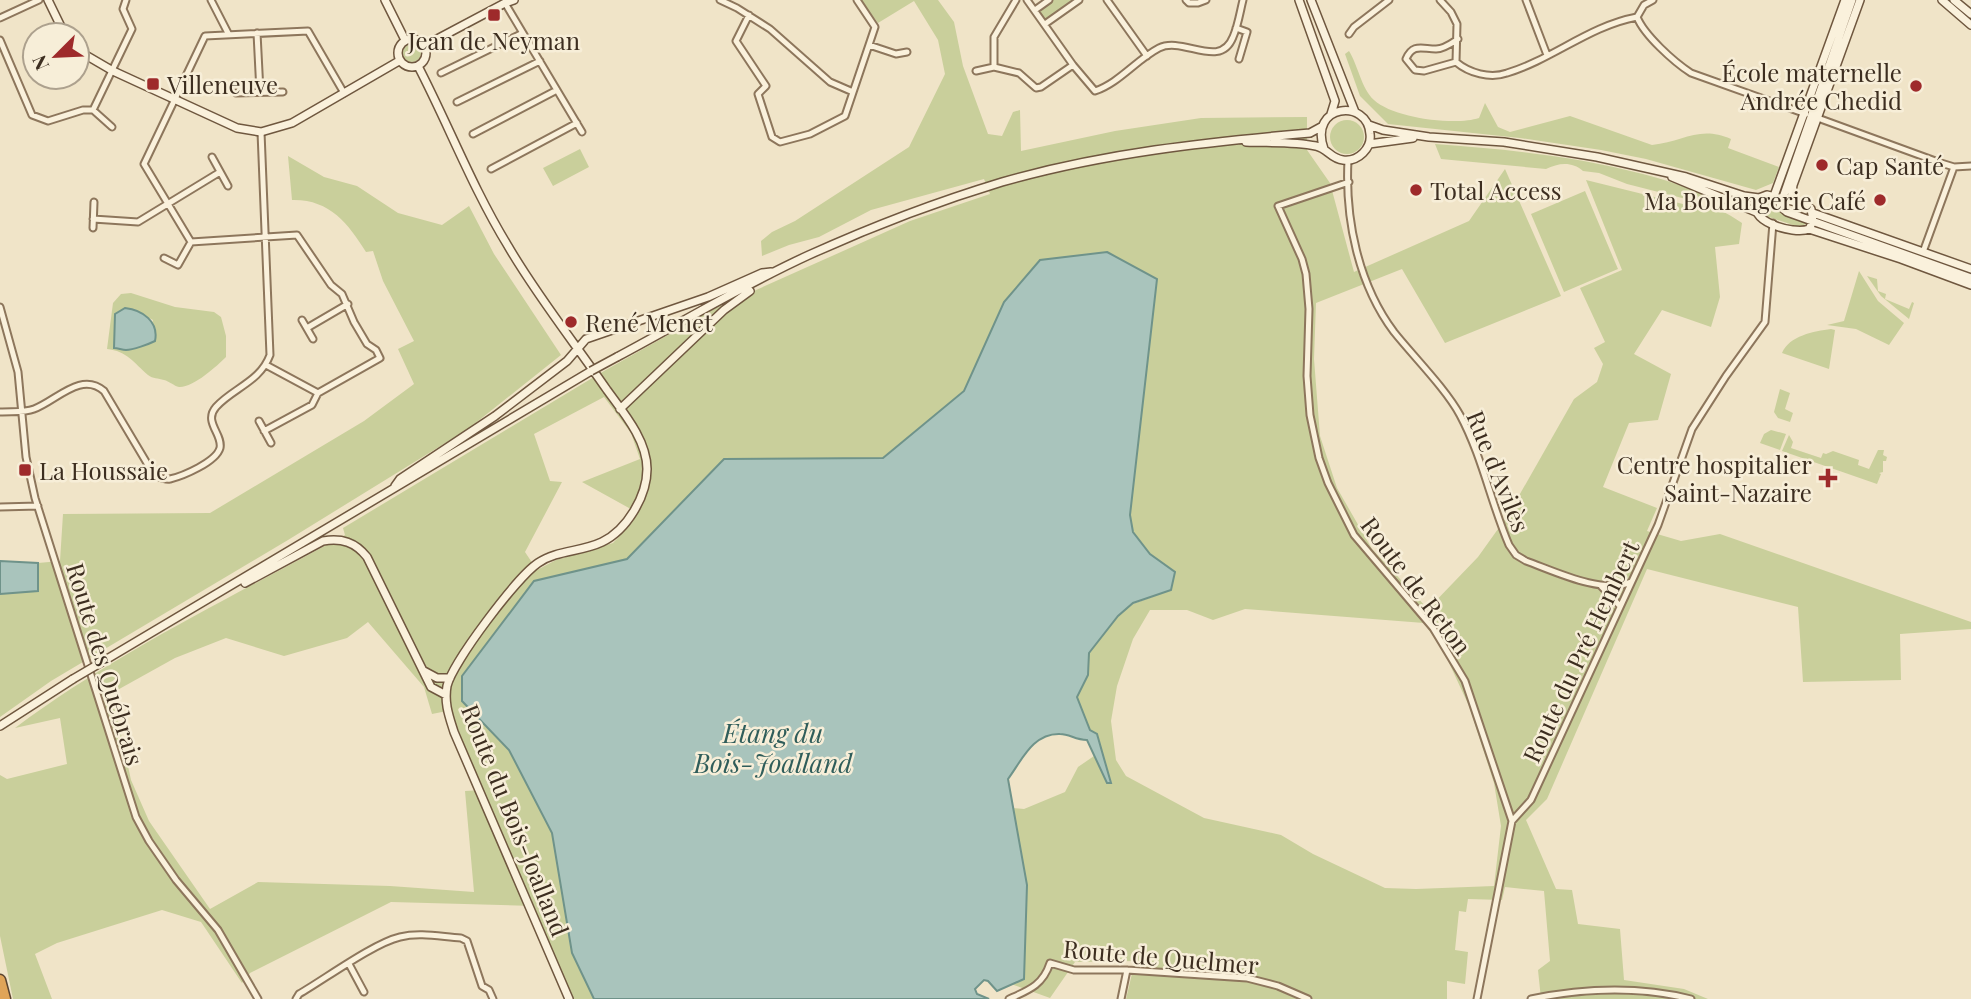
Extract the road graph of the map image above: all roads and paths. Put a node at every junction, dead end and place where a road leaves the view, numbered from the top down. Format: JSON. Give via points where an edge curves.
{"nodes":[{"id":1,"x":39,"y":0,"type":"edge"},
{"id":2,"x":48,"y":0,"type":"edge"},
{"id":3,"x":126,"y":0,"type":"edge"},
{"id":4,"x":211,"y":0,"type":"edge"},
{"id":5,"x":385,"y":0,"type":"edge"},
{"id":6,"x":514,"y":0,"type":"edge"},
{"id":7,"x":720,"y":0,"type":"edge"},
{"id":8,"x":857,"y":0,"type":"edge"},
{"id":9,"x":1016,"y":0,"type":"edge"},
{"id":10,"x":1027,"y":0,"type":"edge"},
{"id":11,"x":1049,"y":0,"type":"edge"},
{"id":12,"x":1079,"y":0,"type":"edge"},
{"id":13,"x":1107,"y":0,"type":"edge"},
{"id":14,"x":1186,"y":0,"type":"edge"},
{"id":15,"x":1206,"y":0,"type":"edge"},
{"id":16,"x":1243,"y":0,"type":"edge"},
{"id":17,"x":1298,"y":0,"type":"edge"},
{"id":18,"x":1311,"y":0,"type":"edge"},
{"id":19,"x":1389,"y":0,"type":"edge"},
{"id":20,"x":1440,"y":0,"type":"edge"},
{"id":21,"x":1526,"y":0,"type":"edge"},
{"id":22,"x":1653,"y":0,"type":"edge"},
{"id":23,"x":1845,"y":0,"type":"edge"},
{"id":24,"x":1852,"y":0,"type":"edge"},
{"id":25,"x":1860,"y":0,"type":"edge"},
{"id":26,"x":1942,"y":0,"type":"edge"},
{"id":27,"x":1954,"y":0,"type":"edge"},
{"id":28,"x":505,"y":3,"type":"junction"},
{"id":29,"x":1035,"y":10,"type":"junction"},
{"id":30,"x":1971,"y":14,"type":"edge"},
{"id":31,"x":749,"y":15,"type":"junction"},
{"id":32,"x":1637,"y":17,"type":"junction"},
{"id":33,"x":0,"y":18,"type":"edge"},
{"id":34,"x":58,"y":21,"type":"edge"},
{"id":35,"x":1045,"y":24,"type":"junction"},
{"id":36,"x":1971,"y":25,"type":"edge"},
{"id":37,"x":1236,"y":29,"type":"junction"},
{"id":38,"x":257,"y":33,"type":"junction"},
{"id":39,"x":523,"y":33,"type":"junction"},
{"id":40,"x":229,"y":34,"type":"junction"},
{"id":41,"x":1349,"y":34,"type":"dead end"},
{"id":42,"x":1458,"y":38,"type":"junction"},
{"id":43,"x":0,"y":40,"type":"edge"},
{"id":44,"x":405,"y":40,"type":"junction"},
{"id":45,"x":869,"y":45,"type":"junction"},
{"id":46,"x":424,"y":46,"type":"junction"},
{"id":47,"x":907,"y":52,"type":"dead end"},
{"id":48,"x":1546,"y":55,"type":"junction"},
{"id":49,"x":1147,"y":56,"type":"junction"},
{"id":50,"x":91,"y":58,"type":"edge"},
{"id":51,"x":1239,"y":59,"type":"dead end"},
{"id":52,"x":399,"y":61,"type":"junction"},
{"id":53,"x":540,"y":61,"type":"junction"},
{"id":54,"x":1456,"y":62,"type":"junction"},
{"id":55,"x":1073,"y":65,"type":"junction"},
{"id":56,"x":418,"y":66,"type":"junction"},
{"id":57,"x":994,"y":67,"type":"junction"},
{"id":58,"x":113,"y":71,"type":"junction"},
{"id":59,"x":976,"y":71,"type":"dead end"},
{"id":60,"x":441,"y":73,"type":"dead end"},
{"id":61,"x":557,"y":90,"type":"junction"},
{"id":62,"x":260,"y":92,"type":"junction"},
{"id":63,"x":283,"y":92,"type":"dead end"},
{"id":64,"x":853,"y":92,"type":"junction"},
{"id":65,"x":236,"y":93,"type":"dead end"},
{"id":66,"x":344,"y":93,"type":"junction"},
{"id":67,"x":176,"y":99,"type":"junction"},
{"id":68,"x":457,"y":103,"type":"dead end"},
{"id":69,"x":93,"y":110,"type":"junction"},
{"id":70,"x":1355,"y":112,"type":"junction"},
{"id":71,"x":1331,"y":114,"type":"junction"},
{"id":72,"x":1810,"y":116,"type":"junction"},
{"id":73,"x":577,"y":123,"type":"junction"},
{"id":74,"x":1368,"y":125,"type":"junction"},
{"id":75,"x":112,"y":127,"type":"dead end"},
{"id":76,"x":1321,"y":127,"type":"junction"},
{"id":77,"x":261,"y":132,"type":"junction"},
{"id":78,"x":582,"y":132,"type":"dead end"},
{"id":79,"x":473,"y":134,"type":"dead end"},
{"id":80,"x":1429,"y":137,"type":"junction"},
{"id":81,"x":1213,"y":141,"type":"junction"},
{"id":82,"x":1369,"y":144,"type":"junction"},
{"id":83,"x":1324,"y":149,"type":"junction"},
{"id":84,"x":212,"y":158,"type":"dead end"},
{"id":85,"x":1349,"y":160,"type":"junction"},
{"id":86,"x":1971,"y":166,"type":"edge"},
{"id":87,"x":1954,"y":167,"type":"junction"},
{"id":88,"x":491,"y":169,"type":"dead end"},
{"id":89,"x":1655,"y":169,"type":"junction"},
{"id":90,"x":220,"y":172,"type":"junction"},
{"id":91,"x":1349,"y":182,"type":"junction"},
{"id":92,"x":228,"y":186,"type":"dead end"},
{"id":93,"x":1780,"y":196,"type":"junction"},
{"id":94,"x":1759,"y":198,"type":"junction"},
{"id":95,"x":1793,"y":201,"type":"junction"},
{"id":96,"x":94,"y":202,"type":"dead end"},
{"id":97,"x":168,"y":204,"type":"junction"},
{"id":98,"x":1756,"y":212,"type":"junction"},
{"id":99,"x":1813,"y":217,"type":"junction"},
{"id":100,"x":93,"y":219,"type":"junction"},
{"id":101,"x":1773,"y":223,"type":"junction"},
{"id":102,"x":93,"y":228,"type":"dead end"},
{"id":103,"x":1809,"y":229,"type":"junction"},
{"id":104,"x":265,"y":236,"type":"junction"},
{"id":105,"x":191,"y":242,"type":"junction"},
{"id":106,"x":1923,"y":252,"type":"junction"},
{"id":107,"x":164,"y":258,"type":"dead end"},
{"id":108,"x":1971,"y":269,"type":"edge"},
{"id":109,"x":775,"y":272,"type":"junction"},
{"id":110,"x":1971,"y":278,"type":"edge"},
{"id":111,"x":1971,"y":285,"type":"edge"},
{"id":112,"x":348,"y":304,"type":"junction"},
{"id":113,"x":0,"y":307,"type":"edge"},
{"id":114,"x":302,"y":320,"type":"dead end"},
{"id":115,"x":307,"y":328,"type":"junction"},
{"id":116,"x":313,"y":338,"type":"dead end"},
{"id":117,"x":578,"y":347,"type":"junction"},
{"id":118,"x":266,"y":365,"type":"junction"},
{"id":119,"x":318,"y":393,"type":"junction"},
{"id":120,"x":620,"y":409,"type":"junction"},
{"id":121,"x":22,"y":411,"type":"junction"},
{"id":122,"x":0,"y":412,"type":"edge"},
{"id":123,"x":259,"y":421,"type":"dead end"},
{"id":124,"x":264,"y":431,"type":"junction"},
{"id":125,"x":271,"y":443,"type":"dead end"},
{"id":126,"x":393,"y":489,"type":"junction"},
{"id":127,"x":38,"y":506,"type":"junction"},
{"id":128,"x":0,"y":507,"type":"edge"},
{"id":129,"x":1631,"y":582,"type":"junction"},
{"id":130,"x":1601,"y":586,"type":"junction"},
{"id":131,"x":207,"y":601,"type":"junction"},
{"id":132,"x":1619,"y":606,"type":"junction"},
{"id":133,"x":421,"y":668,"type":"junction"},
{"id":134,"x":450,"y":678,"type":"junction"},
{"id":135,"x":446,"y":695,"type":"junction"},
{"id":136,"x":14,"y":719,"type":"junction"},
{"id":137,"x":0,"y":726,"type":"edge"},
{"id":138,"x":0,"y":734,"type":"edge"},
{"id":139,"x":1512,"y":821,"type":"junction"},
{"id":140,"x":349,"y":964,"type":"junction"},
{"id":141,"x":1127,"y":970,"type":"junction"},
{"id":142,"x":0,"y":980,"type":"edge"},
{"id":143,"x":498,"y":989,"type":"dead end"},
{"id":144,"x":365,"y":992,"type":"dead end"},
{"id":145,"x":493,"y":997,"type":"edge"},
{"id":146,"x":5,"y":999,"type":"edge"},
{"id":147,"x":258,"y":999,"type":"edge"},
{"id":148,"x":296,"y":999,"type":"edge"},
{"id":149,"x":569,"y":999,"type":"edge"},
{"id":150,"x":1009,"y":999,"type":"edge"},
{"id":151,"x":1121,"y":999,"type":"edge"},
{"id":152,"x":1308,"y":999,"type":"edge"},
{"id":153,"x":1477,"y":999,"type":"edge"},
{"id":154,"x":1531,"y":999,"type":"edge"},
{"id":155,"x":1691,"y":999,"type":"edge"}],
"edges":[{"from":1,"to":33,"type":"street"},
{"from":2,"to":34,"type":"main road"},
{"from":3,"to":58,"type":"street","via":[[123,9],[132,29]]},
{"from":4,"to":40,"type":"street"},
{"from":5,"to":44,"type":"main road"},
{"from":6,"to":28,"type":"main road"},
{"from":7,"to":31,"type":"street"},
{"from":8,"to":45,"type":"street","via":[[875,27]]},
{"from":9,"to":57,"type":"street","via":[[994,37]]},
{"from":10,"to":29,"type":"street"},
{"from":11,"to":29,"type":"street"},
{"from":12,"to":35,"type":"street"},
{"from":13,"to":49,"type":"street"},
{"from":14,"to":15,"type":"street"},
{"from":16,"to":37,"type":"street"},
{"from":17,"to":71,"type":"main road","via":[[1335,101]]},
{"from":18,"to":70,"type":"main road"},
{"from":19,"to":41,"type":"street"},
{"from":20,"to":42,"type":"street","via":[[1457,24]]},
{"from":21,"to":48,"type":"street"},
{"from":22,"to":32,"type":"street"},
{"from":23,"to":72,"type":"main road"},
{"from":24,"to":72,"type":"main road"},
{"from":25,"to":72,"type":"main road"},
{"from":26,"to":36,"type":"main road"},
{"from":27,"to":30,"type":"main road"},
{"from":28,"to":39,"type":"street"},
{"from":28,"to":46,"type":"main road"},
{"from":29,"to":35,"type":"street"},
{"from":31,"to":64,"type":"street","via":[[830,82]]},
{"from":31,"to":64,"type":"street","via":[[736,41],[766,86],[758,94],[775,141],[810,134],[840,120]]},
{"from":32,"to":48,"type":"street","via":[[1611,22]]},
{"from":32,"to":72,"type":"street","via":[[1642,28],[1691,73]]},
{"from":35,"to":55,"type":"street"},
{"from":37,"to":49,"type":"street","via":[[1233,40],[1217,52],[1175,44]]},
{"from":37,"to":51,"type":"street","via":[[1247,33]]},
{"from":38,"to":40,"type":"street"},
{"from":38,"to":62,"type":"street"},
{"from":38,"to":66,"type":"street","via":[[308,31]]},
{"from":39,"to":53,"type":"street"},
{"from":39,"to":60,"type":"street"},
{"from":40,"to":67,"type":"street","via":[[205,36]]},
{"from":42,"to":54,"type":"street"},
{"from":42,"to":54,"type":"street","via":[[1438,49],[1416,47],[1406,59],[1415,70],[1424,71]]},
{"from":43,"to":69,"type":"street","via":[[32,115],[48,121]]},
{"from":44,"to":46,"type":"main road","via":[[414,39]]},
{"from":44,"to":52,"type":"main road","via":[[397,52]]},
{"from":45,"to":47,"type":"street","via":[[896,54]]},
{"from":45,"to":64,"type":"street"},
{"from":46,"to":56,"type":"main road","via":[[426,55]]},
{"from":48,"to":54,"type":"street","via":[[1505,74],[1472,72]]},
{"from":49,"to":55,"type":"street","via":[[1095,91]]},
{"from":50,"to":58,"type":"main road"},
{"from":52,"to":56,"type":"main road","via":[[410,68]]},
{"from":52,"to":66,"type":"main road"},
{"from":53,"to":61,"type":"street"},
{"from":53,"to":68,"type":"street"},
{"from":55,"to":57,"type":"street","via":[[1041,88],[1019,73]]},
{"from":56,"to":117,"type":"main road","name":"Route du Bois-Joalland","via":[[507,246]]},
{"from":57,"to":59,"type":"street"},
{"from":58,"to":67,"type":"main road"},
{"from":58,"to":69,"type":"street"},
{"from":61,"to":73,"type":"street"},
{"from":61,"to":79,"type":"street"},
{"from":62,"to":63,"type":"street"},
{"from":62,"to":65,"type":"street"},
{"from":66,"to":77,"type":"main road","via":[[292,122]]},
{"from":67,"to":77,"type":"main road","via":[[237,128]]},
{"from":67,"to":97,"type":"street","via":[[145,164]]},
{"from":69,"to":75,"type":"street"},
{"from":70,"to":71,"type":"main road"},
{"from":70,"to":74,"type":"main road"},
{"from":71,"to":76,"type":"main road"},
{"from":72,"to":87,"type":"street"},
{"from":72,"to":93,"type":"main road"},
{"from":72,"to":95,"type":"main road"},
{"from":73,"to":78,"type":"street"},
{"from":73,"to":88,"type":"street"},
{"from":74,"to":80,"type":"main road"},
{"from":74,"to":82,"type":"main road"},
{"from":76,"to":81,"type":"main road","via":[[1310,133]]},
{"from":76,"to":83,"type":"main road"},
{"from":77,"to":104,"type":"street"},
{"from":80,"to":82,"type":"main road"},
{"from":80,"to":89,"type":"main road","via":[[1504,142]]},
{"from":81,"to":83,"type":"main road"},
{"from":81,"to":109,"type":"main road","via":[[1130,153],[1003,182],[891,221]]},
{"from":82,"to":85,"type":"main road"},
{"from":83,"to":85,"type":"main road","via":[[1331,156]]},
{"from":84,"to":90,"type":"street"},
{"from":85,"to":91,"type":"street"},
{"from":86,"to":87,"type":"street"},
{"from":87,"to":106,"type":"street"},
{"from":89,"to":94,"type":"main road"},
{"from":89,"to":98,"type":"main road"},
{"from":90,"to":92,"type":"street"},
{"from":90,"to":97,"type":"street"},
{"from":91,"to":130,"type":"street","name":"Rue d'Avilès","via":[[1354,244],[1369,287],[1392,329],[1459,412],[1509,545],[1526,561]]},
{"from":91,"to":139,"type":"street","name":"Route de Reton","via":[[1278,206],[1309,287],[1307,376],[1319,458],[1354,535],[1433,628],[1465,681]]},
{"from":93,"to":94,"type":"main road"},
{"from":93,"to":95,"type":"main road"},
{"from":93,"to":99,"type":"main road","via":[[1782,209]]},
{"from":94,"to":98,"type":"main road"},
{"from":95,"to":99,"type":"main road","via":[[1807,206]]},
{"from":96,"to":100,"type":"street"},
{"from":97,"to":100,"type":"street","via":[[138,222]]},
{"from":97,"to":105,"type":"street"},
{"from":98,"to":101,"type":"main road"},
{"from":99,"to":103,"type":"main road"},
{"from":99,"to":106,"type":"main road"},
{"from":99,"to":110,"type":"main road"},
{"from":100,"to":102,"type":"street"},
{"from":101,"to":103,"type":"main road","via":[[1798,232]]},
{"from":101,"to":129,"type":"street","name":"Route du Pré Hembert","via":[[1765,322],[1692,429],[1658,525]]},
{"from":103,"to":111,"type":"main road"},
{"from":104,"to":105,"type":"street"},
{"from":104,"to":112,"type":"street","via":[[297,235]]},
{"from":104,"to":118,"type":"street","via":[[270,343]]},
{"from":105,"to":107,"type":"street","via":[[178,265]]},
{"from":106,"to":108,"type":"main road"},
{"from":109,"to":117,"type":"main road","via":[[586,339]]},
{"from":109,"to":120,"type":"main road","via":[[724,310]]},
{"from":109,"to":126,"type":"main road","bridge":true,"via":[[617,357]]},
{"from":112,"to":115,"type":"street"},
{"from":112,"to":119,"type":"street","via":[[367,344],[380,358]]},
{"from":113,"to":121,"type":"street","name":"Route des Québrais","via":[[16,363]]},
{"from":114,"to":115,"type":"street"},
{"from":115,"to":116,"type":"street"},
{"from":117,"to":120,"type":"main road","name":"Route du Bois-Joalland"},
{"from":117,"to":126,"type":"main road","via":[[567,361],[400,479]]},
{"from":118,"to":119,"type":"street"},
{"from":118,"to":121,"type":"street","via":[[215,408],[211,422],[220,443],[216,456],[168,479],[154,475],[104,391],[93,383]]},
{"from":119,"to":124,"type":"street","via":[[312,405]]},
{"from":120,"to":134,"type":"main road","name":"Route du Bois-Joalland","via":[[647,462],[644,490],[636,508],[604,542],[558,554],[528,570]]},
{"from":121,"to":122,"type":"street"},
{"from":121,"to":127,"type":"street","name":"Route des Québrais","via":[[26,457]]},
{"from":123,"to":124,"type":"street"},
{"from":124,"to":125,"type":"street"},
{"from":126,"to":131,"type":"main road"},
{"from":127,"to":128,"type":"street"},
{"from":127,"to":147,"type":"street","name":"Route des Québrais","via":[[136,817],[176,880],[218,930]]},
{"from":129,"to":130,"type":"street","name":"Rue d'Avilès"},
{"from":129,"to":132,"type":"street","name":"Route du Pré Hembert"},
{"from":130,"to":132,"type":"street"},
{"from":131,"to":133,"type":"main road","via":[[323,541],[347,541],[367,557]]},
{"from":131,"to":136,"type":"main road","bridge":true},
{"from":132,"to":139,"type":"street","name":"Route du Pré Hembert","via":[[1531,800]]},
{"from":133,"to":134,"type":"main road","via":[[437,678]]},
{"from":133,"to":135,"type":"main road","via":[[431,687]]},
{"from":134,"to":135,"type":"main road","name":"Route du Bois-Joalland"},
{"from":135,"to":149,"type":"main road","name":"Route du Bois-Joalland","via":[[454,732]]},
{"from":136,"to":137,"type":"main road"},
{"from":136,"to":138,"type":"main road"},
{"from":139,"to":153,"type":"street","name":"Route de Reton"},
{"from":140,"to":144,"type":"street"},
{"from":140,"to":145,"type":"street","via":[[397,937],[461,938],[470,947],[482,986]]},
{"from":140,"to":148,"type":"street"},
{"from":141,"to":150,"type":"street","name":"Route de Quelmer","via":[[1074,970],[1050,963],[1045,977],[1031,990]]},
{"from":141,"to":151,"type":"street"},
{"from":141,"to":152,"type":"street","name":"Route de Quelmer","via":[[1247,978]]},
{"from":142,"to":146,"type":"highway"},
{"from":143,"to":145,"type":"street"},
{"from":154,"to":155,"type":"street","via":[[1597,990],[1638,990]]}]}
